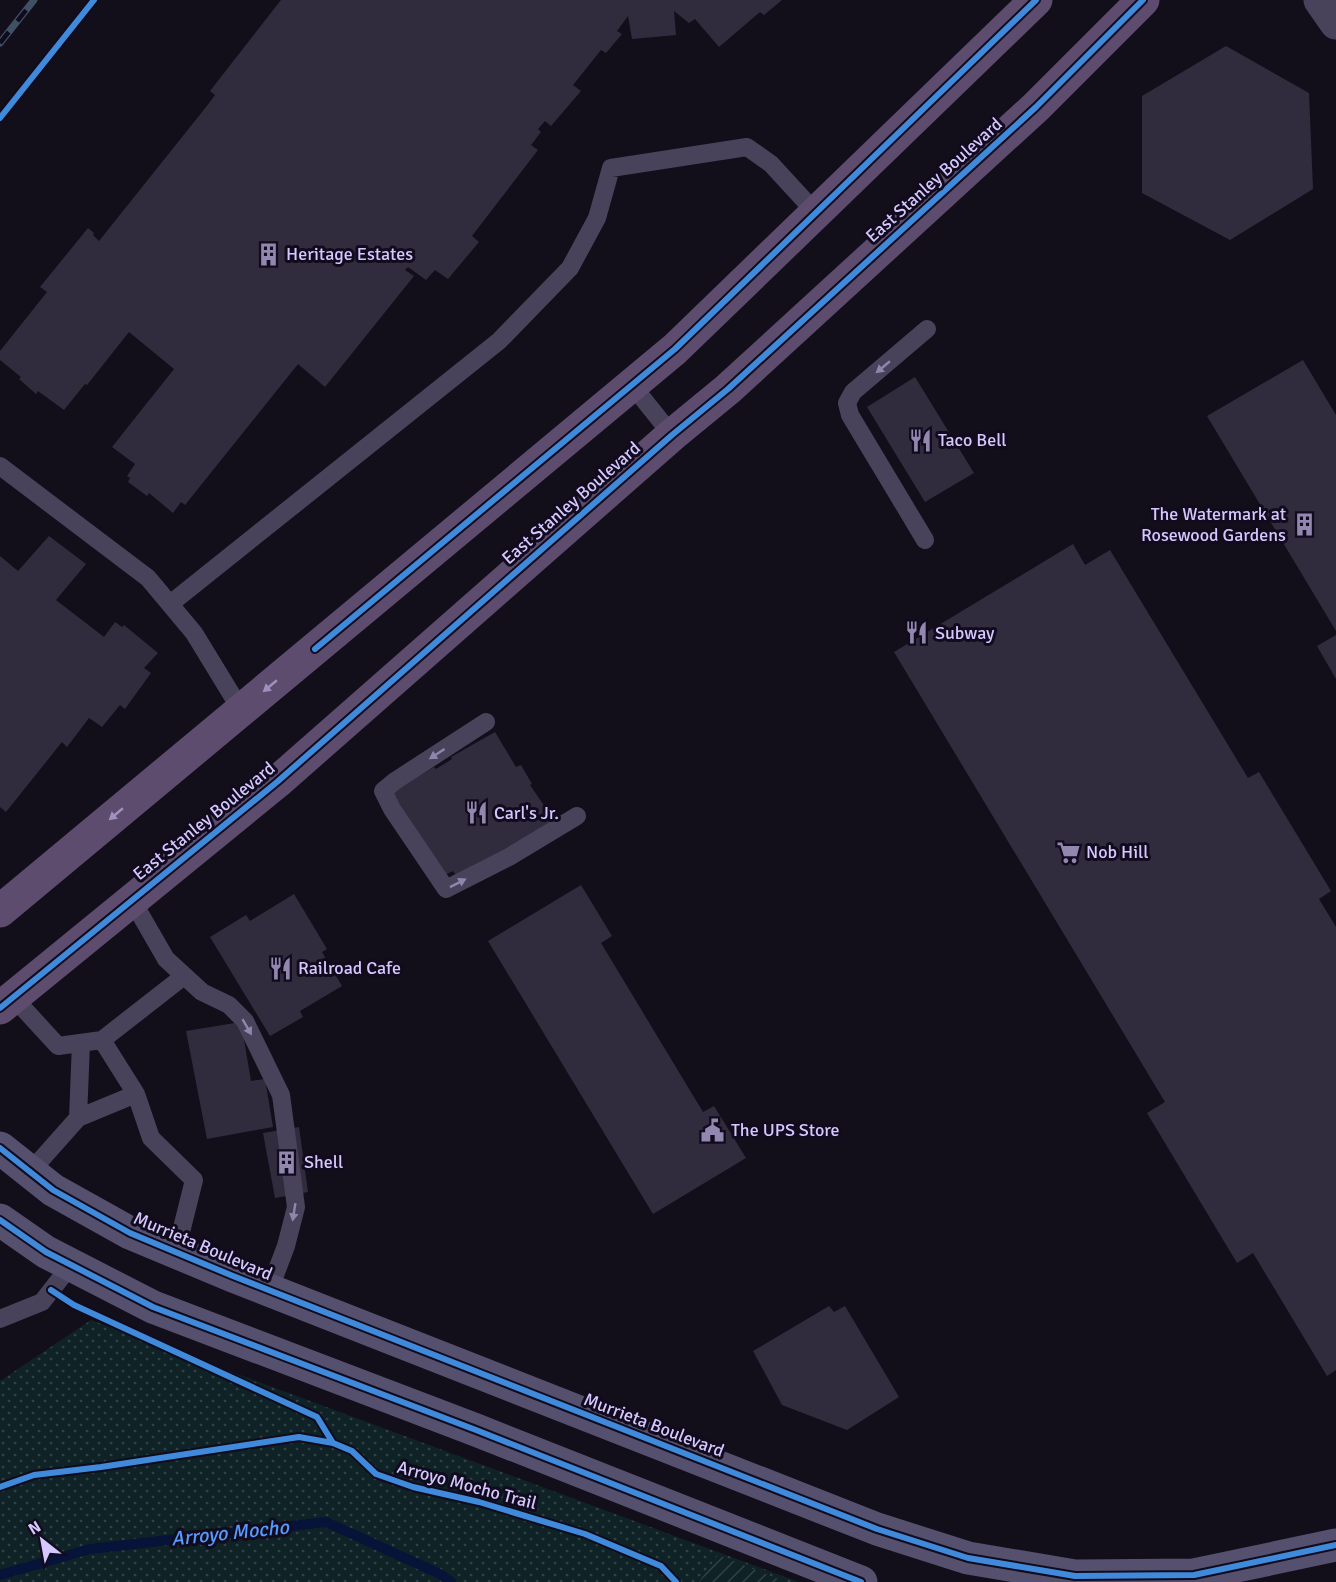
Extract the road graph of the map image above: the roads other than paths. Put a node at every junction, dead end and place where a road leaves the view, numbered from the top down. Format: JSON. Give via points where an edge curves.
{"nodes":[{"id":1,"x":1036,"y":0,"type":"edge"},
{"id":2,"x":1143,"y":0,"type":"edge"},
{"id":3,"x":1320,"y":0,"type":"edge"},
{"id":4,"x":1336,"y":23,"type":"edge"},
{"id":5,"x":816,"y":213,"type":"junction"},
{"id":6,"x":927,"y":329,"type":"dead end"},
{"id":7,"x":632,"y":385,"type":"junction"},
{"id":8,"x":672,"y":435,"type":"junction"},
{"id":9,"x":0,"y":466,"type":"edge"},
{"id":10,"x":925,"y":540,"type":"dead end"},
{"id":11,"x":170,"y":604,"type":"junction"},
{"id":12,"x":241,"y":710,"type":"junction"},
{"id":13,"x":486,"y":722,"type":"dead end"},
{"id":14,"x":577,"y":816,"type":"dead end"},
{"id":15,"x":132,"y":900,"type":"junction"},
{"id":16,"x":0,"y":911,"type":"edge"},
{"id":17,"x":184,"y":976,"type":"junction"},
{"id":18,"x":7,"y":1002,"type":"edge"},
{"id":19,"x":102,"y":1040,"type":"junction"},
{"id":20,"x":81,"y":1042,"type":"junction"},
{"id":21,"x":136,"y":1094,"type":"junction"},
{"id":22,"x":78,"y":1118,"type":"junction"},
{"id":23,"x":0,"y":1148,"type":"edge"},
{"id":24,"x":30,"y":1172,"type":"junction"},
{"id":25,"x":0,"y":1220,"type":"edge"},
{"id":26,"x":176,"y":1252,"type":"junction"},
{"id":27,"x":71,"y":1265,"type":"junction"},
{"id":28,"x":269,"y":1291,"type":"junction"},
{"id":29,"x":0,"y":1319,"type":"edge"},
{"id":30,"x":1336,"y":1545,"type":"edge"},
{"id":31,"x":861,"y":1582,"type":"edge"}],
"edges":[{"from":1,"to":5,"type":"main road"},
{"from":2,"to":8,"type":"main road","name":"East Stanley Boulevard","via":[[1036,107]]},
{"from":3,"to":4,"type":"street"},
{"from":5,"to":7,"type":"main road","via":[[675,349]]},
{"from":5,"to":11,"type":"lane","via":[[771,164],[747,147],[611,168],[597,218],[570,268],[499,341]]},
{"from":6,"to":10,"type":"lane","one_way":true,"via":[[853,392],[847,403],[850,415]]},
{"from":7,"to":8,"type":"lane"},
{"from":7,"to":12,"type":"main road","one_way":true},
{"from":8,"to":15,"type":"main road","name":"East Stanley Boulevard","via":[[277,782]]},
{"from":9,"to":11,"type":"lane","via":[[148,578]]},
{"from":11,"to":12,"type":"lane","via":[[194,633]]},
{"from":12,"to":16,"type":"main road","one_way":true},
{"from":13,"to":14,"type":"lane","one_way":true,"via":[[383,791],[446,889]]},
{"from":15,"to":17,"type":"lane","via":[[166,959]]},
{"from":15,"to":18,"type":"main road","name":"East Stanley Boulevard"},
{"from":17,"to":19,"type":"lane"},
{"from":17,"to":28,"type":"lane","one_way":true,"via":[[202,992],[229,1005],[245,1021],[281,1095],[296,1208]]},
{"from":18,"to":20,"type":"lane","via":[[58,1046]]},
{"from":19,"to":20,"type":"lane"},
{"from":19,"to":21,"type":"lane"},
{"from":20,"to":22,"type":"lane"},
{"from":21,"to":22,"type":"lane"},
{"from":21,"to":26,"type":"lane","via":[[151,1138],[194,1180]]},
{"from":22,"to":24,"type":"lane"},
{"from":23,"to":24,"type":"main road","name":"Murrieta Boulevard"},
{"from":24,"to":26,"type":"main road","name":"Murrieta Boulevard","via":[[53,1190],[130,1233]]},
{"from":25,"to":27,"type":"main road"},
{"from":26,"to":28,"type":"main road","name":"Murrieta Boulevard"},
{"from":27,"to":29,"type":"lane","via":[[42,1302]]},
{"from":27,"to":31,"type":"main road","via":[[153,1307]]},
{"from":28,"to":30,"type":"main road","name":"Murrieta Boulevard","via":[[877,1529],[968,1558],[1075,1576],[1194,1575]]}]}
